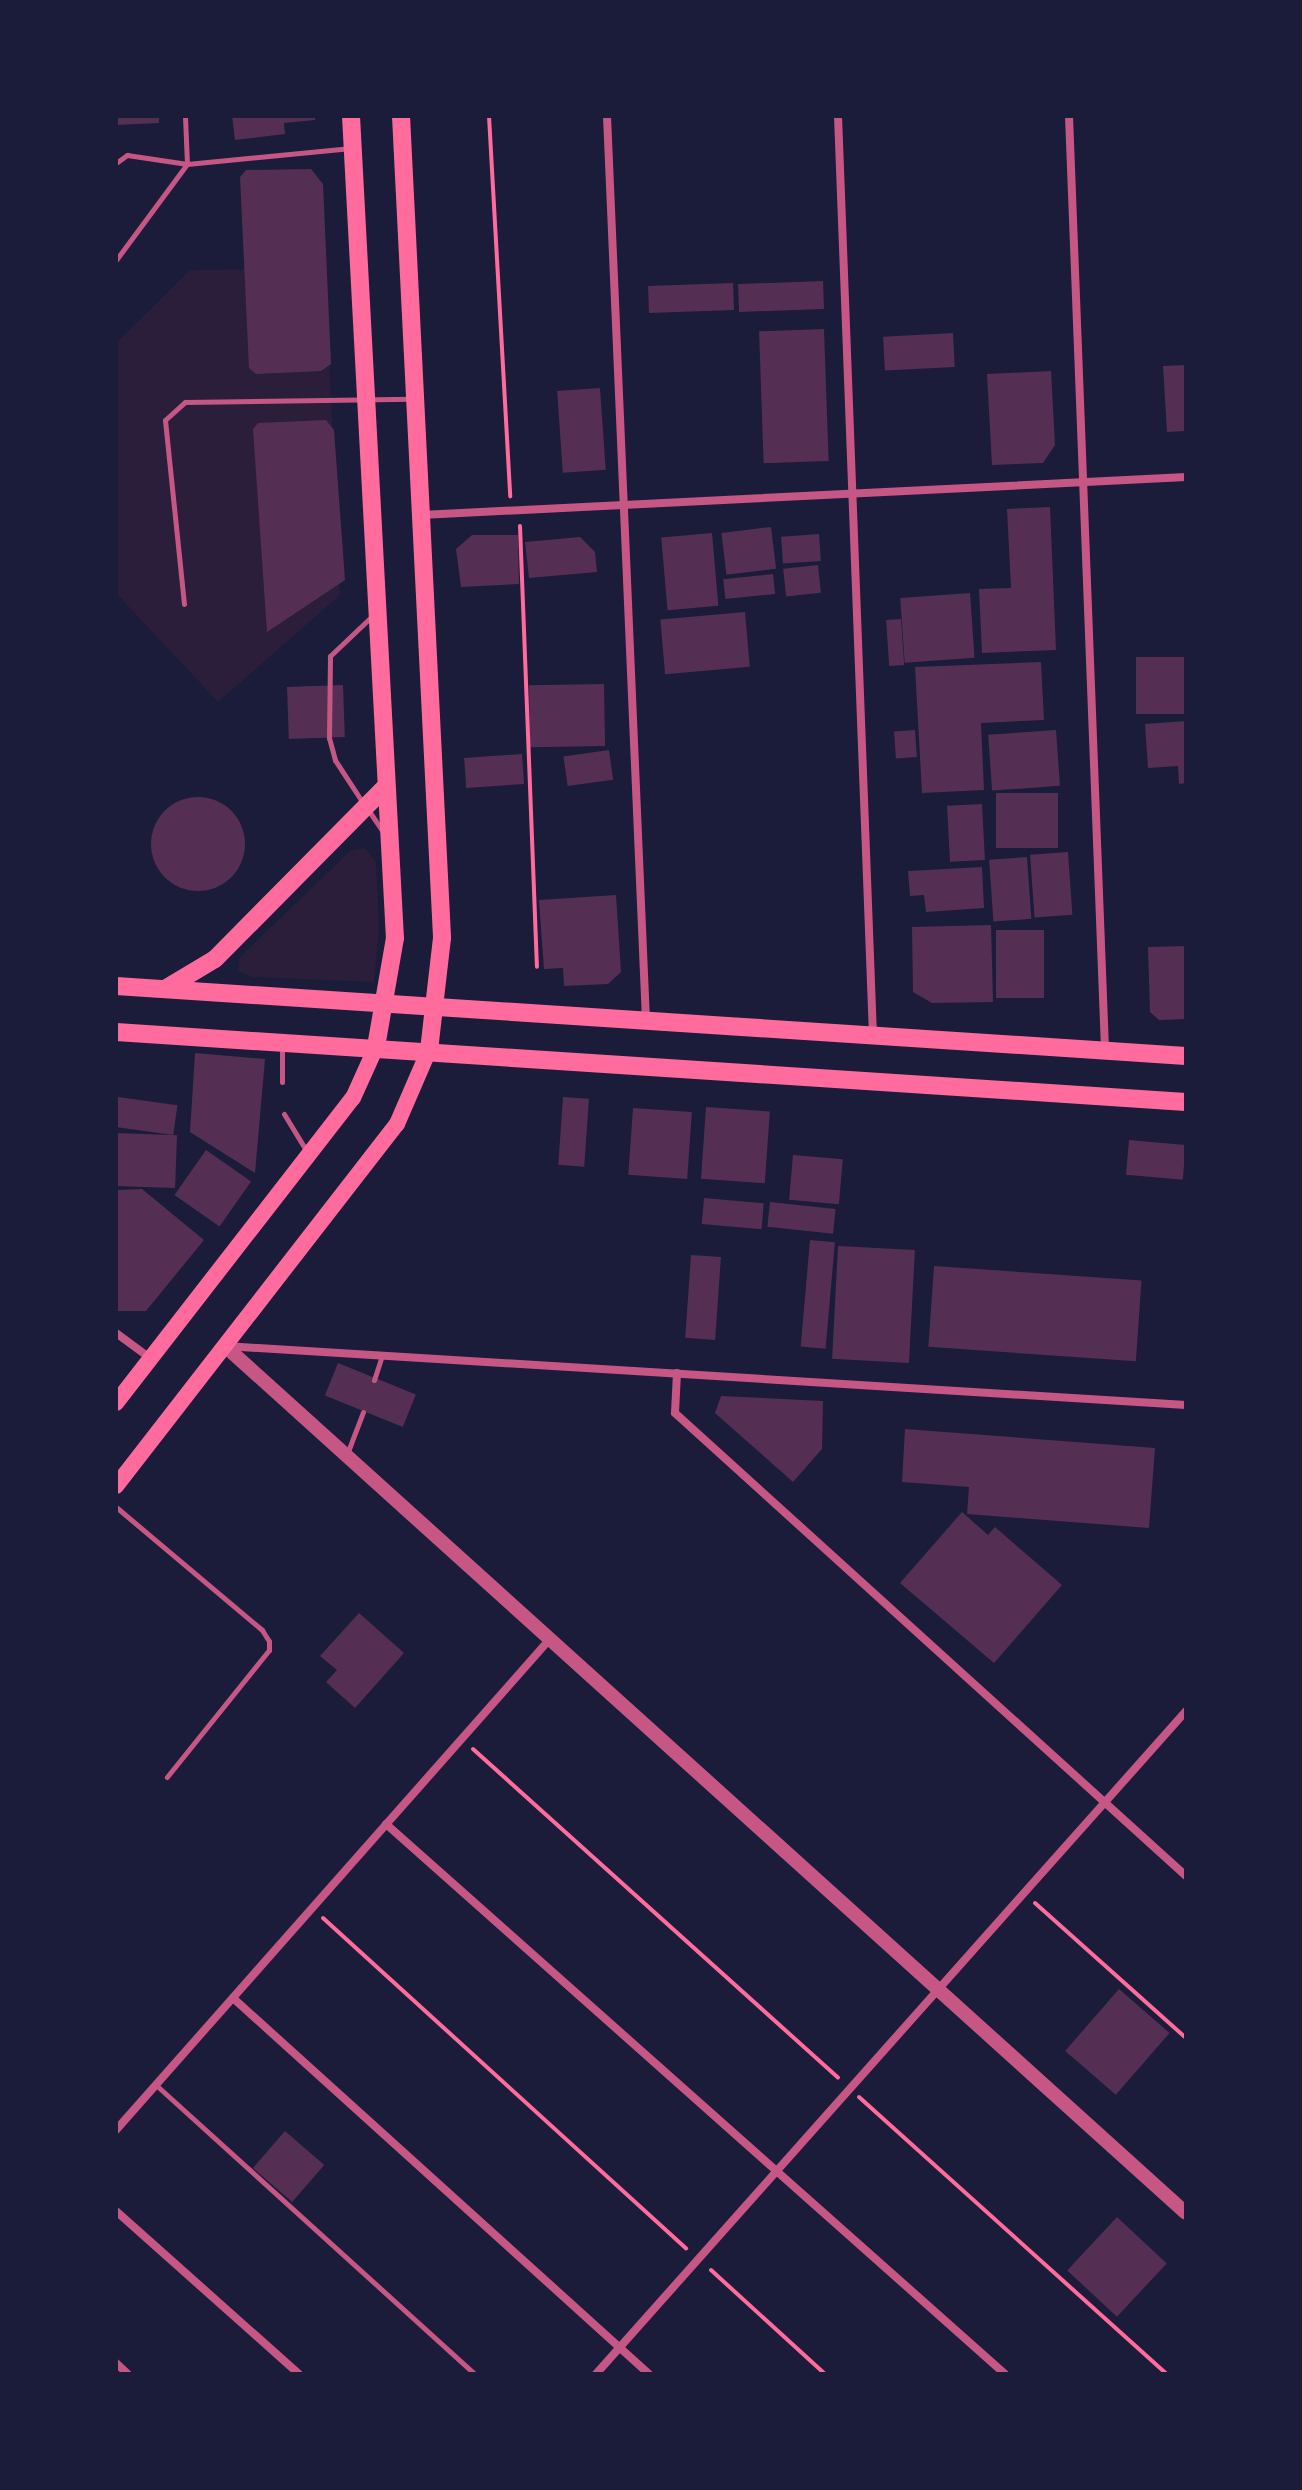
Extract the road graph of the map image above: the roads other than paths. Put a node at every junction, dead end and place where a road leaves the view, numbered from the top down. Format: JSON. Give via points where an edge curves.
{"nodes":[{"id":1,"x":185,"y":116,"type":"edge"},
{"id":2,"x":351,"y":116,"type":"edge"},
{"id":3,"x":401,"y":116,"type":"edge"},
{"id":4,"x":607,"y":116,"type":"edge"},
{"id":5,"x":838,"y":116,"type":"edge"},
{"id":6,"x":1069,"y":116,"type":"edge"},
{"id":7,"x":353,"y":148,"type":"junction"},
{"id":8,"x":116,"y":163,"type":"edge"},
{"id":9,"x":187,"y":164,"type":"junction"},
{"id":10,"x":116,"y":260,"type":"edge"},
{"id":11,"x":415,"y":399,"type":"junction"},
{"id":12,"x":367,"y":400,"type":"junction"},
{"id":13,"x":1186,"y":477,"type":"edge"},
{"id":14,"x":1083,"y":482,"type":"junction"},
{"id":15,"x":852,"y":494,"type":"junction"},
{"id":16,"x":624,"y":505,"type":"junction"},
{"id":17,"x":420,"y":515,"type":"junction"},
{"id":18,"x":184,"y":604,"type":"dead end"},
{"id":19,"x":378,"y":611,"type":"junction"},
{"id":20,"x":385,"y":787,"type":"junction"},
{"id":21,"x":367,"y":808,"type":"junction"},
{"id":22,"x":388,"y":839,"type":"junction"},
{"id":23,"x":116,"y":986,"type":"edge"},
{"id":24,"x":165,"y":989,"type":"junction"},
{"id":25,"x":386,"y":1002,"type":"junction"},
{"id":26,"x":436,"y":1005,"type":"junction"},
{"id":27,"x":646,"y":1020,"type":"junction"},
{"id":28,"x":116,"y":1032,"type":"edge"},
{"id":29,"x":873,"y":1035,"type":"junction"},
{"id":30,"x":282,"y":1042,"type":"junction"},
{"id":31,"x":376,"y":1047,"type":"junction"},
{"id":32,"x":429,"y":1050,"type":"junction"},
{"id":33,"x":1105,"y":1051,"type":"junction"},
{"id":34,"x":1186,"y":1056,"type":"edge"},
{"id":35,"x":282,"y":1082,"type":"dead end"},
{"id":36,"x":1186,"y":1102,"type":"edge"},
{"id":37,"x":284,"y":1114,"type":"dead end"},
{"id":38,"x":310,"y":1154,"type":"junction"},
{"id":39,"x":116,"y":1333,"type":"edge"},
{"id":40,"x":225,"y":1346,"type":"junction"},
{"id":41,"x":382,"y":1355,"type":"junction"},
{"id":42,"x":150,"y":1358,"type":"junction"},
{"id":43,"x":677,"y":1373,"type":"junction"},
{"id":44,"x":374,"y":1380,"type":"dead end"},
{"id":45,"x":116,"y":1403,"type":"edge"},
{"id":46,"x":1186,"y":1405,"type":"edge"},
{"id":47,"x":363,"y":1412,"type":"dead end"},
{"id":48,"x":346,"y":1455,"type":"junction"},
{"id":49,"x":116,"y":1486,"type":"edge"},
{"id":50,"x":116,"y":1507,"type":"edge"},
{"id":51,"x":550,"y":1639,"type":"junction"},
{"id":52,"x":1185,"y":1714,"type":"edge"},
{"id":53,"x":167,"y":1777,"type":"dead end"},
{"id":54,"x":1104,"y":1803,"type":"junction"},
{"id":55,"x":386,"y":1824,"type":"junction"},
{"id":56,"x":1186,"y":1876,"type":"edge"},
{"id":57,"x":939,"y":1990,"type":"junction"},
{"id":58,"x":233,"y":1998,"type":"junction"},
{"id":59,"x":156,"y":2085,"type":"junction"},
{"id":60,"x":116,"y":2130,"type":"edge"},
{"id":61,"x":777,"y":2171,"type":"junction"},
{"id":62,"x":116,"y":2211,"type":"edge"},
{"id":63,"x":1186,"y":2213,"type":"edge"},
{"id":64,"x":620,"y":2347,"type":"junction"},
{"id":65,"x":116,"y":2363,"type":"edge"},
{"id":66,"x":128,"y":2374,"type":"edge"},
{"id":67,"x":299,"y":2374,"type":"edge"},
{"id":68,"x":475,"y":2374,"type":"edge"},
{"id":69,"x":596,"y":2374,"type":"edge"},
{"id":70,"x":649,"y":2374,"type":"edge"},
{"id":71,"x":1005,"y":2374,"type":"edge"}],
"edges":[{"from":1,"to":9,"type":"lane"},
{"from":2,"to":7,"type":"main road"},
{"from":3,"to":11,"type":"main road"},
{"from":4,"to":16,"type":"street"},
{"from":5,"to":15,"type":"street"},
{"from":6,"to":14,"type":"street"},
{"from":7,"to":9,"type":"lane"},
{"from":7,"to":12,"type":"main road"},
{"from":8,"to":9,"type":"lane","via":[[127,155]]},
{"from":9,"to":10,"type":"lane"},
{"from":11,"to":12,"type":"lane"},
{"from":11,"to":17,"type":"main road"},
{"from":12,"to":18,"type":"lane","via":[[185,402],[165,420]]},
{"from":12,"to":19,"type":"main road"},
{"from":13,"to":14,"type":"street"},
{"from":14,"to":15,"type":"street"},
{"from":14,"to":33,"type":"street"},
{"from":15,"to":16,"type":"street"},
{"from":15,"to":29,"type":"street"},
{"from":16,"to":17,"type":"street"},
{"from":16,"to":27,"type":"street"},
{"from":17,"to":26,"type":"main road","via":[[442,938]]},
{"from":19,"to":20,"type":"main road"},
{"from":19,"to":21,"type":"lane","via":[[330,656],[329,738],[335,760]]},
{"from":20,"to":21,"type":"main road"},
{"from":20,"to":22,"type":"main road"},
{"from":21,"to":22,"type":"lane"},
{"from":21,"to":24,"type":"main road","via":[[215,959]]},
{"from":22,"to":25,"type":"main road","via":[[395,938]]},
{"from":23,"to":24,"type":"main road"},
{"from":24,"to":25,"type":"main road"},
{"from":25,"to":26,"type":"main road"},
{"from":25,"to":31,"type":"main road"},
{"from":26,"to":27,"type":"main road"},
{"from":26,"to":32,"type":"main road"},
{"from":27,"to":29,"type":"main road"},
{"from":28,"to":30,"type":"main road"},
{"from":29,"to":33,"type":"main road"},
{"from":30,"to":31,"type":"main road"},
{"from":30,"to":35,"type":"lane"},
{"from":31,"to":32,"type":"main road"},
{"from":31,"to":38,"type":"main road","via":[[353,1098]]},
{"from":32,"to":36,"type":"main road"},
{"from":32,"to":40,"type":"main road","via":[[397,1124]]},
{"from":33,"to":34,"type":"main road"},
{"from":37,"to":38,"type":"lane"},
{"from":38,"to":42,"type":"main road"},
{"from":39,"to":42,"type":"street"},
{"from":40,"to":41,"type":"street"},
{"from":40,"to":48,"type":"street"},
{"from":40,"to":49,"type":"main road"},
{"from":41,"to":43,"type":"street"},
{"from":41,"to":44,"type":"lane"},
{"from":42,"to":45,"type":"main road"},
{"from":43,"to":46,"type":"street"},
{"from":43,"to":54,"type":"street","via":[[675,1413]]},
{"from":47,"to":48,"type":"lane"},
{"from":48,"to":51,"type":"street"},
{"from":50,"to":53,"type":"lane","via":[[269,1641],[269,1650]]},
{"from":51,"to":55,"type":"street"},
{"from":51,"to":57,"type":"street"},
{"from":52,"to":54,"type":"street"},
{"from":54,"to":56,"type":"street"},
{"from":54,"to":57,"type":"street"},
{"from":55,"to":58,"type":"street"},
{"from":55,"to":61,"type":"street"},
{"from":57,"to":61,"type":"street"},
{"from":57,"to":63,"type":"street"},
{"from":58,"to":59,"type":"street"},
{"from":58,"to":64,"type":"street"},
{"from":59,"to":60,"type":"street"},
{"from":59,"to":68,"type":"lane"},
{"from":61,"to":64,"type":"street"},
{"from":61,"to":71,"type":"street"},
{"from":62,"to":67,"type":"street"},
{"from":64,"to":69,"type":"street"},
{"from":64,"to":70,"type":"street"},
{"from":65,"to":66,"type":"street"}]}
